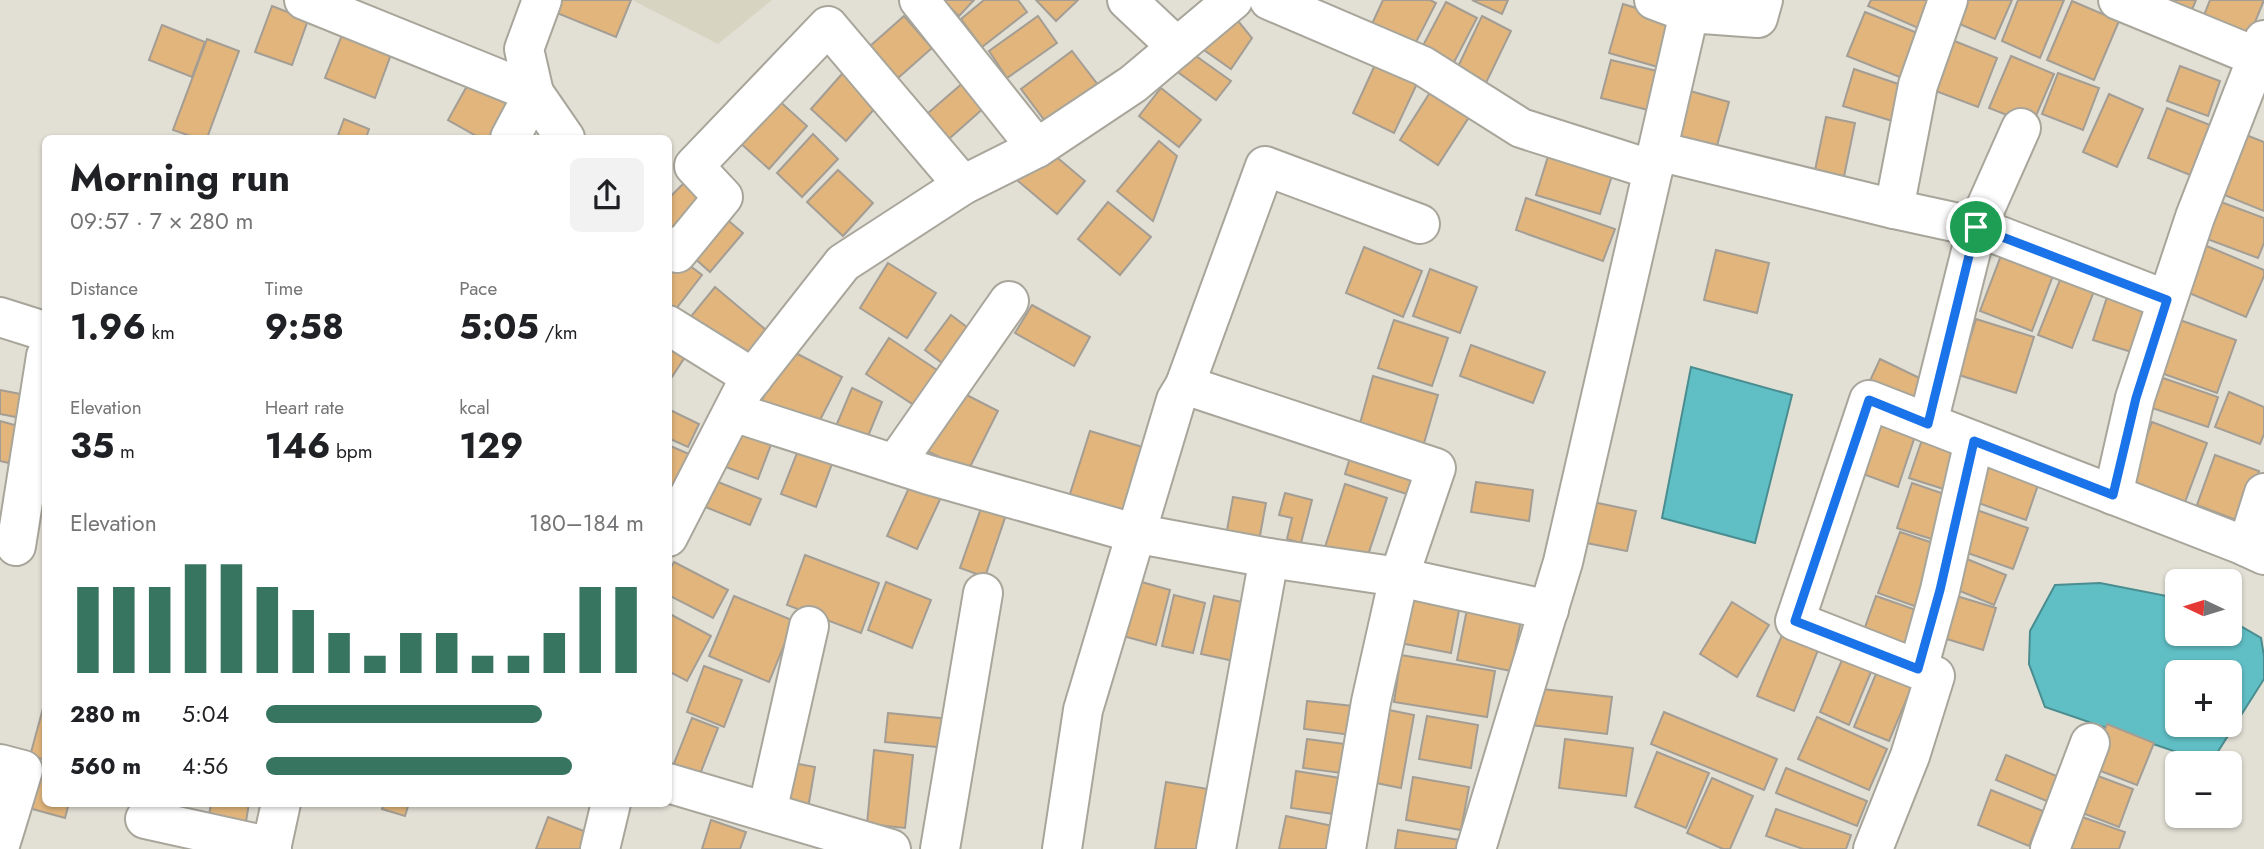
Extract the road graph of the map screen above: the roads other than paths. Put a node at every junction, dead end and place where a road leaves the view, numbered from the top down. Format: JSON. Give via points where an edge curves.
{"nodes":[{"id":1,"x":304,"y":0,"type":"edge"},
{"id":2,"x":542,"y":0,"type":"edge"},
{"id":3,"x":919,"y":0,"type":"edge"},
{"id":4,"x":1127,"y":0,"type":"edge"},
{"id":5,"x":1233,"y":0,"type":"edge"},
{"id":6,"x":1269,"y":0,"type":"edge"},
{"id":7,"x":1654,"y":0,"type":"edge"},
{"id":8,"x":1763,"y":0,"type":"edge"},
{"id":9,"x":1948,"y":0,"type":"edge"},
{"id":10,"x":2120,"y":0,"type":"edge"},
{"id":11,"x":1689,"y":13,"type":"junction"},
{"id":12,"x":1177,"y":47,"type":"junction"},
{"id":13,"x":2260,"y":49,"type":"edge"},
{"id":14,"x":534,"y":93,"type":"junction"},
{"id":15,"x":2021,"y":128,"type":"dead end"},
{"id":16,"x":512,"y":135,"type":"edge"},
{"id":17,"x":563,"y":135,"type":"edge"},
{"id":18,"x":1037,"y":148,"type":"junction"},
{"id":19,"x":1655,"y":161,"type":"junction"},
{"id":20,"x":963,"y":185,"type":"junction"},
{"id":21,"x":1894,"y":209,"type":"junction"},
{"id":22,"x":1420,"y":223,"type":"dead end"},
{"id":23,"x":1976,"y":227,"type":"junction"},
{"id":24,"x":672,"y":249,"type":"edge"},
{"id":25,"x":2167,"y":300,"type":"junction"},
{"id":26,"x":1009,"y":301,"type":"dead end"},
{"id":27,"x":0,"y":317,"type":"edge"},
{"id":28,"x":672,"y":327,"type":"edge"},
{"id":29,"x":42,"y":331,"type":"edge"},
{"id":30,"x":753,"y":378,"type":"junction"},
{"id":31,"x":1185,"y":385,"type":"junction"},
{"id":32,"x":42,"y":386,"type":"edge"},
{"id":33,"x":733,"y":412,"type":"junction"},
{"id":34,"x":1928,"y":424,"type":"junction"},
{"id":35,"x":1974,"y":441,"type":"junction"},
{"id":36,"x":895,"y":464,"type":"junction"},
{"id":37,"x":2264,"y":493,"type":"edge"},
{"id":38,"x":2113,"y":495,"type":"junction"},
{"id":39,"x":672,"y":529,"type":"edge"},
{"id":40,"x":1134,"y":533,"type":"junction"},
{"id":41,"x":2255,"y":551,"type":"edge"},
{"id":42,"x":20,"y":554,"type":"edge"},
{"id":43,"x":1269,"y":558,"type":"junction"},
{"id":44,"x":1399,"y":577,"type":"junction"},
{"id":45,"x":983,"y":593,"type":"dead end"},
{"id":46,"x":1549,"y":610,"type":"junction"},
{"id":47,"x":809,"y":626,"type":"dead end"},
{"id":48,"x":1918,"y":669,"type":"junction"},
{"id":49,"x":2090,"y":743,"type":"dead end"},
{"id":50,"x":0,"y":764,"type":"edge"},
{"id":51,"x":672,"y":784,"type":"edge"},
{"id":52,"x":280,"y":807,"type":"edge"},
{"id":53,"x":610,"y":807,"type":"edge"},
{"id":54,"x":767,"y":812,"type":"junction"},
{"id":55,"x":145,"y":819,"type":"dead end"},
{"id":56,"x":0,"y":845,"type":"edge"},
{"id":57,"x":272,"y":848,"type":"edge"},
{"id":58,"x":600,"y":849,"type":"edge"},
{"id":59,"x":891,"y":849,"type":"edge"},
{"id":60,"x":940,"y":849,"type":"edge"},
{"id":61,"x":1062,"y":849,"type":"edge"},
{"id":62,"x":1216,"y":849,"type":"edge"},
{"id":63,"x":1346,"y":849,"type":"edge"},
{"id":64,"x":1476,"y":849,"type":"edge"},
{"id":65,"x":1873,"y":849,"type":"edge"},
{"id":66,"x":2050,"y":849,"type":"edge"}],
"edges":[{"from":1,"to":14,"type":"street"},
{"from":2,"to":14,"type":"street","via":[[524,49]]},
{"from":3,"to":18,"type":"street"},
{"from":4,"to":12,"type":"street"},
{"from":5,"to":12,"type":"street"},
{"from":6,"to":19,"type":"street","via":[[1423,66],[1521,128]]},
{"from":7,"to":11,"type":"street"},
{"from":8,"to":11,"type":"street","via":[[1758,18]]},
{"from":9,"to":21,"type":"street","via":[[1918,85]]},
{"from":10,"to":13,"type":"street"},
{"from":11,"to":19,"type":"street"},
{"from":12,"to":18,"type":"street","via":[[1133,84]]},
{"from":13,"to":25,"type":"street"},
{"from":14,"to":16,"type":"street"},
{"from":14,"to":17,"type":"street"},
{"from":15,"to":23,"type":"street"},
{"from":18,"to":20,"type":"street"},
{"from":19,"to":21,"type":"street"},
{"from":19,"to":46,"type":"street"},
{"from":20,"to":24,"type":"street","via":[[828,26],[694,166],[723,197],[677,253]]},
{"from":20,"to":30,"type":"street","via":[[843,263]]},
{"from":21,"to":23,"type":"street"},
{"from":22,"to":31,"type":"street","via":[[1265,166]]},
{"from":23,"to":25,"type":"street"},
{"from":23,"to":34,"type":"street"},
{"from":25,"to":38,"type":"street","via":[[2136,398]]},
{"from":26,"to":36,"type":"street"},
{"from":27,"to":29,"type":"street"},
{"from":28,"to":30,"type":"street"},
{"from":30,"to":33,"type":"street"},
{"from":31,"to":40,"type":"street"},
{"from":31,"to":44,"type":"street","via":[[1436,468]]},
{"from":32,"to":42,"type":"street"},
{"from":33,"to":36,"type":"street"},
{"from":33,"to":39,"type":"street"},
{"from":34,"to":35,"type":"street"},
{"from":34,"to":48,"type":"street","via":[[1869,400],[1795,621]]},
{"from":35,"to":38,"type":"street"},
{"from":35,"to":48,"type":"street"},
{"from":36,"to":40,"type":"street"},
{"from":37,"to":41,"type":"street"},
{"from":38,"to":41,"type":"street"},
{"from":40,"to":43,"type":"street"},
{"from":40,"to":61,"type":"street","via":[[1083,710]]},
{"from":43,"to":44,"type":"street"},
{"from":43,"to":62,"type":"street"},
{"from":44,"to":46,"type":"street"},
{"from":44,"to":63,"type":"street","via":[[1371,702]]},
{"from":45,"to":60,"type":"street"},
{"from":46,"to":64,"type":"street"},
{"from":47,"to":54,"type":"street"},
{"from":48,"to":65,"type":"street","via":[[1935,676]]},
{"from":49,"to":66,"type":"street"},
{"from":50,"to":56,"type":"street","via":[[23,770]]},
{"from":51,"to":54,"type":"street"},
{"from":52,"to":57,"type":"street"},
{"from":53,"to":58,"type":"street"},
{"from":54,"to":59,"type":"street"},
{"from":55,"to":57,"type":"street"}]}
